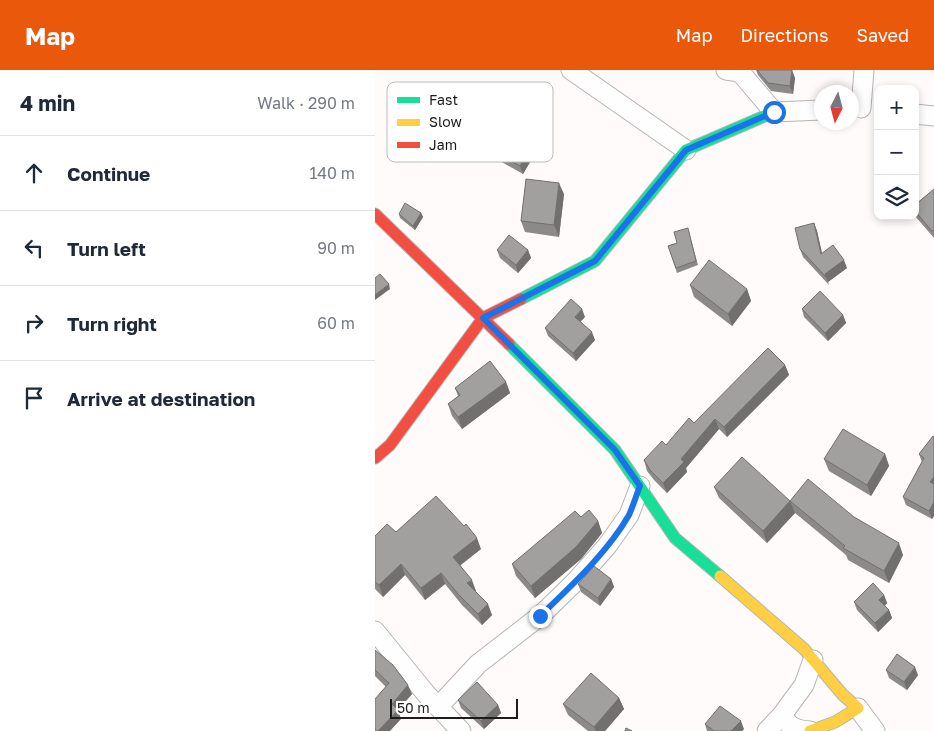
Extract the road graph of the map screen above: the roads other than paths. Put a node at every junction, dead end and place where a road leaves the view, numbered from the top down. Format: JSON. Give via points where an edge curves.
{"nodes":[{"id":1,"x":571,"y":70,"type":"edge"},
{"id":2,"x":726,"y":70,"type":"edge"},
{"id":3,"x":864,"y":70,"type":"edge"},
{"id":4,"x":863,"y":109,"type":"edge"},
{"id":5,"x":814,"y":110,"type":"edge"},
{"id":6,"x":774,"y":112,"type":"junction"},
{"id":7,"x":919,"y":114,"type":"edge"},
{"id":8,"x":934,"y":116,"type":"edge"},
{"id":9,"x":686,"y":150,"type":"junction"},
{"id":10,"x":375,"y":214,"type":"edge"},
{"id":11,"x":483,"y":318,"type":"junction"},
{"id":12,"x":375,"y":458,"type":"edge"},
{"id":13,"x":640,"y":486,"type":"junction"},
{"id":14,"x":375,"y":631,"type":"edge"},
{"id":15,"x":813,"y":660,"type":"junction"},
{"id":16,"x":438,"y":707,"type":"junction"},
{"id":17,"x":858,"y":708,"type":"junction"},
{"id":18,"x":782,"y":715,"type":"junction"},
{"id":19,"x":461,"y":731,"type":"edge"},
{"id":20,"x":767,"y":731,"type":"edge"},
{"id":21,"x":810,"y":731,"type":"edge"},
{"id":22,"x":875,"y":731,"type":"edge"}],
"edges":[{"from":1,"to":9,"type":"street"},
{"from":2,"to":6,"type":"street","via":[[740,72]]},
{"from":3,"to":4,"type":"street"},
{"from":5,"to":6,"type":"street"},
{"from":6,"to":9,"type":"street"},
{"from":7,"to":8,"type":"street"},
{"from":9,"to":11,"type":"street","via":[[595,261]]},
{"from":10,"to":11,"type":"street"},
{"from":11,"to":12,"type":"street","via":[[390,445]]},
{"from":11,"to":13,"type":"street","via":[[615,450]]},
{"from":13,"to":15,"type":"street","via":[[675,538]]},
{"from":13,"to":16,"type":"street","via":[[629,515],[576,581],[540,616],[478,664]]},
{"from":14,"to":16,"type":"street"},
{"from":15,"to":17,"type":"street"},
{"from":15,"to":18,"type":"street","via":[[804,685]]},
{"from":16,"to":19,"type":"street"},
{"from":17,"to":21,"type":"street","via":[[842,720]]},
{"from":17,"to":22,"type":"street"},
{"from":18,"to":20,"type":"street"},
{"from":18,"to":21,"type":"street","via":[[796,730]]}]}
